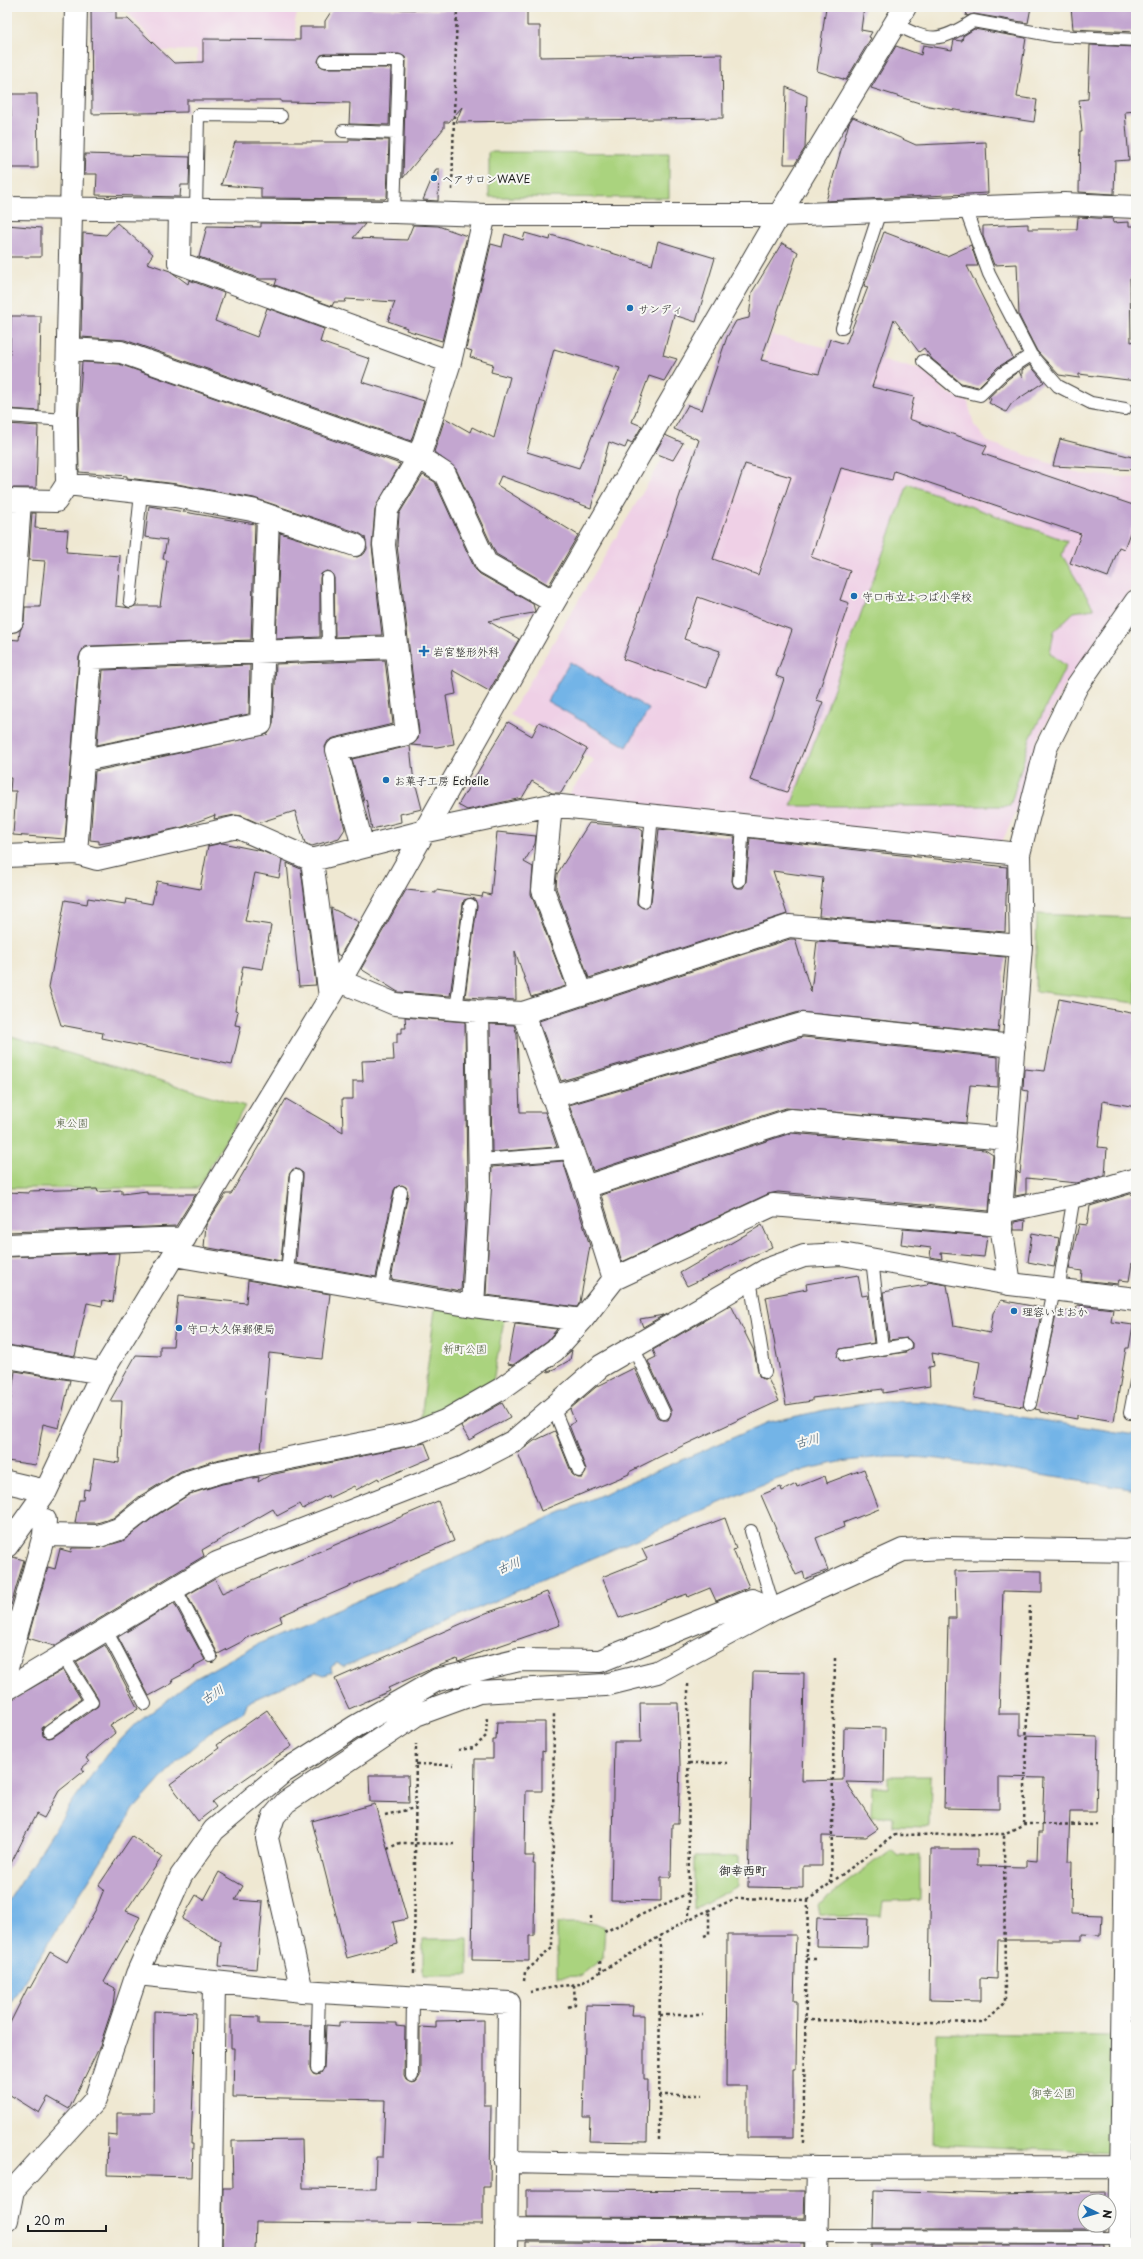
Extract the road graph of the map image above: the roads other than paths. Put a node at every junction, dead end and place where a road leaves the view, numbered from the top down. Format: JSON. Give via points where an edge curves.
{"nodes":[{"id":1,"x":76,"y":7,"type":"edge"},
{"id":2,"x":900,"y":15,"type":"edge"},
{"id":3,"x":1136,"y":40,"type":"edge"},
{"id":4,"x":325,"y":61,"type":"dead end"},
{"id":5,"x":281,"y":116,"type":"dead end"},
{"id":6,"x":343,"y":131,"type":"dead end"},
{"id":7,"x":396,"y":132,"type":"junction"},
{"id":8,"x":1136,"y":207,"type":"edge"},
{"id":9,"x":7,"y":208,"type":"edge"},
{"id":10,"x":71,"y":208,"type":"junction"},
{"id":11,"x":965,"y":208,"type":"junction"},
{"id":12,"x":188,"y":210,"type":"junction"},
{"id":13,"x":880,"y":211,"type":"junction"},
{"id":14,"x":394,"y":212,"type":"junction"},
{"id":15,"x":779,"y":215,"type":"junction"},
{"id":16,"x":485,"y":216,"type":"junction"},
{"id":17,"x":842,"y":328,"type":"dead end"},
{"id":18,"x":69,"y":349,"type":"junction"},
{"id":19,"x":1031,"y":355,"type":"junction"},
{"id":20,"x":923,"y":361,"type":"dead end"},
{"id":21,"x":450,"y":362,"type":"junction"},
{"id":22,"x":1125,"y":409,"type":"dead end"},
{"id":23,"x":7,"y":416,"type":"edge"},
{"id":24,"x":66,"y":420,"type":"junction"},
{"id":25,"x":419,"y":458,"type":"junction"},
{"id":26,"x":67,"y":484,"type":"junction"},
{"id":27,"x":141,"y":493,"type":"junction"},
{"id":28,"x":14,"y":501,"type":"edge"},
{"id":29,"x":268,"y":516,"type":"junction"},
{"id":30,"x":355,"y":545,"type":"dead end"},
{"id":31,"x":327,"y":578,"type":"dead end"},
{"id":32,"x":130,"y":601,"type":"dead end"},
{"id":33,"x":1136,"y":601,"type":"edge"},
{"id":34,"x":554,"y":602,"type":"junction"},
{"id":35,"x":7,"y":621,"type":"edge"},
{"id":36,"x":395,"y":647,"type":"junction"},
{"id":37,"x":328,"y":650,"type":"junction"},
{"id":38,"x":263,"y":653,"type":"junction"},
{"id":39,"x":84,"y":760,"type":"junction"},
{"id":40,"x":552,"y":804,"type":"junction"},
{"id":41,"x":652,"y":815,"type":"junction"},
{"id":42,"x":743,"y":825,"type":"junction"},
{"id":43,"x":422,"y":832,"type":"junction"},
{"id":44,"x":363,"y":848,"type":"junction"},
{"id":45,"x":76,"y":853,"type":"junction"},
{"id":46,"x":1019,"y":854,"type":"junction"},
{"id":47,"x":7,"y":856,"type":"edge"},
{"id":48,"x":312,"y":860,"type":"junction"},
{"id":49,"x":739,"y":881,"type":"dead end"},
{"id":50,"x":644,"y":901,"type":"dead end"},
{"id":51,"x":470,"y":905,"type":"dead end"},
{"id":52,"x":1021,"y":946,"type":"junction"},
{"id":53,"x":335,"y":989,"type":"junction"},
{"id":54,"x":582,"y":994,"type":"junction"},
{"id":55,"x":456,"y":1010,"type":"junction"},
{"id":56,"x":477,"y":1012,"type":"junction"},
{"id":57,"x":523,"y":1013,"type":"junction"},
{"id":58,"x":1014,"y":1046,"type":"junction"},
{"id":59,"x":552,"y":1097,"type":"junction"},
{"id":60,"x":1007,"y":1139,"type":"junction"},
{"id":61,"x":572,"y":1153,"type":"junction"},
{"id":62,"x":480,"y":1160,"type":"junction"},
{"id":63,"x":296,"y":1176,"type":"dead end"},
{"id":64,"x":1136,"y":1179,"type":"edge"},
{"id":65,"x":585,"y":1187,"type":"junction"},
{"id":66,"x":401,"y":1192,"type":"dead end"},
{"id":67,"x":1074,"y":1196,"type":"junction"},
{"id":68,"x":1001,"y":1219,"type":"junction"},
{"id":69,"x":7,"y":1245,"type":"edge"},
{"id":70,"x":179,"y":1247,"type":"junction"},
{"id":71,"x":872,"y":1259,"type":"junction"},
{"id":72,"x":286,"y":1274,"type":"junction"},
{"id":73,"x":614,"y":1279,"type":"junction"},
{"id":74,"x":750,"y":1279,"type":"junction"},
{"id":75,"x":1010,"y":1284,"type":"junction"},
{"id":76,"x":381,"y":1290,"type":"junction"},
{"id":77,"x":1056,"y":1290,"type":"junction"},
{"id":78,"x":1136,"y":1299,"type":"edge"},
{"id":79,"x":473,"y":1306,"type":"junction"},
{"id":80,"x":582,"y":1320,"type":"junction"},
{"id":81,"x":905,"y":1345,"type":"dead end"},
{"id":82,"x":633,"y":1347,"type":"junction"},
{"id":83,"x":882,"y":1348,"type":"junction"},
{"id":84,"x":844,"y":1355,"type":"dead end"},
{"id":85,"x":7,"y":1357,"type":"edge"},
{"id":86,"x":765,"y":1372,"type":"dead end"},
{"id":87,"x":102,"y":1373,"type":"junction"},
{"id":88,"x":1136,"y":1382,"type":"edge"},
{"id":89,"x":1030,"y":1404,"type":"dead end"},
{"id":90,"x":553,"y":1407,"type":"junction"},
{"id":91,"x":664,"y":1413,"type":"dead end"},
{"id":92,"x":1130,"y":1413,"type":"dead end"},
{"id":93,"x":579,"y":1471,"type":"dead end"},
{"id":94,"x":7,"y":1482,"type":"edge"},
{"id":95,"x":46,"y":1491,"type":"junction"},
{"id":96,"x":751,"y":1531,"type":"dead end"},
{"id":97,"x":44,"y":1535,"type":"junction"},
{"id":98,"x":7,"y":1546,"type":"edge"},
{"id":99,"x":1133,"y":1551,"type":"edge"},
{"id":100,"x":175,"y":1588,"type":"junction"},
{"id":101,"x":774,"y":1609,"type":"junction"},
{"id":102,"x":14,"y":1615,"type":"edge"},
{"id":103,"x":106,"y":1630,"type":"junction"},
{"id":104,"x":63,"y":1656,"type":"junction"},
{"id":105,"x":211,"y":1656,"type":"dead end"},
{"id":106,"x":7,"y":1668,"type":"edge"},
{"id":107,"x":7,"y":1689,"type":"edge"},
{"id":108,"x":145,"y":1704,"type":"dead end"},
{"id":109,"x":49,"y":1731,"type":"dead end"},
{"id":110,"x":1131,"y":1842,"type":"edge"},
{"id":111,"x":137,"y":1974,"type":"junction"},
{"id":112,"x":214,"y":1982,"type":"junction"},
{"id":113,"x":310,"y":1991,"type":"junction"},
{"id":114,"x":413,"y":1997,"type":"junction"},
{"id":115,"x":317,"y":2068,"type":"dead end"},
{"id":116,"x":412,"y":2076,"type":"dead end"},
{"id":117,"x":506,"y":2162,"type":"junction"},
{"id":118,"x":1121,"y":2167,"type":"junction"},
{"id":119,"x":818,"y":2168,"type":"junction"},
{"id":120,"x":10,"y":2188,"type":"edge"},
{"id":121,"x":7,"y":2220,"type":"edge"},
{"id":122,"x":506,"y":2229,"type":"junction"},
{"id":123,"x":817,"y":2240,"type":"edge"},
{"id":124,"x":1120,"y":2244,"type":"edge"},
{"id":125,"x":210,"y":2252,"type":"edge"},
{"id":126,"x":506,"y":2252,"type":"edge"}],
"edges":[{"from":1,"to":10,"type":"street"},
{"from":2,"to":3,"type":"lane","via":[[914,34],[932,38],[951,35],[973,21],[1055,36]]},
{"from":2,"to":15,"type":"street"},
{"from":4,"to":7,"type":"lane","via":[[399,61]]},
{"from":5,"to":12,"type":"lane","via":[[198,114]]},
{"from":6,"to":7,"type":"lane"},
{"from":7,"to":14,"type":"lane"},
{"from":8,"to":11,"type":"street","via":[[1064,204]]},
{"from":9,"to":10,"type":"street"},
{"from":10,"to":12,"type":"street"},
{"from":10,"to":18,"type":"street"},
{"from":11,"to":13,"type":"street"},
{"from":11,"to":19,"type":"lane","via":[[989,274]]},
{"from":12,"to":14,"type":"street"},
{"from":12,"to":21,"type":"street","via":[[179,263]]},
{"from":13,"to":15,"type":"street"},
{"from":13,"to":17,"type":"lane"},
{"from":14,"to":16,"type":"street"},
{"from":15,"to":16,"type":"street"},
{"from":15,"to":34,"type":"street"},
{"from":16,"to":21,"type":"street"},
{"from":18,"to":24,"type":"street"},
{"from":18,"to":25,"type":"street","via":[[121,352]]},
{"from":19,"to":20,"type":"lane","via":[[1003,373],[980,395],[958,390]]},
{"from":19,"to":22,"type":"lane","via":[[1058,386],[1091,403]]},
{"from":21,"to":25,"type":"street"},
{"from":23,"to":24,"type":"lane"},
{"from":24,"to":26,"type":"street"},
{"from":25,"to":34,"type":"street","via":[[445,474],[486,564]]},
{"from":25,"to":36,"type":"street","via":[[387,510],[384,545]]},
{"from":26,"to":27,"type":"street"},
{"from":26,"to":28,"type":"street","via":[[56,501]]},
{"from":27,"to":29,"type":"street","via":[[252,510]]},
{"from":27,"to":32,"type":"lane"},
{"from":28,"to":35,"type":"street","via":[[12,621]]},
{"from":29,"to":30,"type":"street"},
{"from":29,"to":38,"type":"street"},
{"from":31,"to":37,"type":"lane"},
{"from":33,"to":46,"type":"street","via":[[1077,686],[1046,748]]},
{"from":34,"to":43,"type":"street"},
{"from":36,"to":37,"type":"street"},
{"from":36,"to":44,"type":"street","via":[[407,734],[337,750]]},
{"from":37,"to":38,"type":"street"},
{"from":38,"to":39,"type":"street","via":[[261,724]]},
{"from":38,"to":39,"type":"street","via":[[91,658]]},
{"from":39,"to":45,"type":"street"},
{"from":40,"to":41,"type":"street"},
{"from":40,"to":43,"type":"street"},
{"from":40,"to":54,"type":"street","via":[[543,890]]},
{"from":41,"to":42,"type":"street"},
{"from":41,"to":50,"type":"lane"},
{"from":42,"to":46,"type":"street"},
{"from":42,"to":49,"type":"lane"},
{"from":43,"to":44,"type":"street"},
{"from":43,"to":53,"type":"street"},
{"from":44,"to":48,"type":"street"},
{"from":45,"to":47,"type":"street"},
{"from":45,"to":48,"type":"street","via":[[97,858],[237,827]]},
{"from":46,"to":52,"type":"street"},
{"from":48,"to":53,"type":"street"},
{"from":51,"to":55,"type":"lane"},
{"from":52,"to":54,"type":"street","via":[[789,926]]},
{"from":52,"to":58,"type":"street"},
{"from":53,"to":55,"type":"street","via":[[395,1004]]},
{"from":53,"to":70,"type":"street"},
{"from":54,"to":57,"type":"street"},
{"from":55,"to":56,"type":"street"},
{"from":56,"to":57,"type":"street"},
{"from":56,"to":62,"type":"street"},
{"from":57,"to":59,"type":"street"},
{"from":58,"to":59,"type":"street","via":[[802,1024]]},
{"from":58,"to":60,"type":"street"},
{"from":59,"to":61,"type":"street"},
{"from":60,"to":65,"type":"street","via":[[790,1120]]},
{"from":60,"to":68,"type":"street"},
{"from":61,"to":62,"type":"lane"},
{"from":61,"to":65,"type":"street"},
{"from":62,"to":79,"type":"street"},
{"from":63,"to":72,"type":"lane"},
{"from":64,"to":67,"type":"street"},
{"from":65,"to":73,"type":"street"},
{"from":66,"to":76,"type":"lane"},
{"from":67,"to":68,"type":"street"},
{"from":67,"to":77,"type":"lane"},
{"from":68,"to":73,"type":"street","via":[[773,1205]]},
{"from":68,"to":75,"type":"street"},
{"from":69,"to":70,"type":"street"},
{"from":70,"to":72,"type":"street"},
{"from":70,"to":87,"type":"street"},
{"from":71,"to":74,"type":"street","via":[[842,1254],[804,1256],[768,1269]]},
{"from":71,"to":75,"type":"street"},
{"from":71,"to":83,"type":"lane"},
{"from":72,"to":76,"type":"street"},
{"from":73,"to":80,"type":"street"},
{"from":74,"to":82,"type":"street"},
{"from":74,"to":86,"type":"lane"},
{"from":75,"to":77,"type":"street"},
{"from":76,"to":79,"type":"street"},
{"from":77,"to":78,"type":"street"},
{"from":77,"to":89,"type":"lane"},
{"from":79,"to":80,"type":"street"},
{"from":80,"to":97,"type":"street","via":[[555,1350],[501,1389],[445,1420],[415,1433],[219,1472],[185,1483],[147,1506],[119,1529],[99,1536]]},
{"from":81,"to":83,"type":"lane"},
{"from":82,"to":90,"type":"street","via":[[601,1366]]},
{"from":82,"to":91,"type":"lane"},
{"from":83,"to":84,"type":"lane"},
{"from":85,"to":87,"type":"street"},
{"from":87,"to":95,"type":"street"},
{"from":88,"to":92,"type":"lane"},
{"from":90,"to":93,"type":"lane"},
{"from":90,"to":100,"type":"street","via":[[514,1441],[464,1467],[217,1563]]},
{"from":94,"to":95,"type":"street"},
{"from":95,"to":97,"type":"street"},
{"from":95,"to":98,"type":"street"},
{"from":96,"to":101,"type":"lane"},
{"from":97,"to":102,"type":"street"},
{"from":99,"to":101,"type":"street","via":[[946,1548],[903,1550]]},
{"from":99,"to":110,"type":"street"},
{"from":100,"to":103,"type":"street"},
{"from":100,"to":105,"type":"lane"},
{"from":101,"to":111,"type":"street","via":[[752,1600],[600,1661],[519,1660],[437,1680],[356,1726],[282,1773],[214,1830],[181,1876]]},
{"from":101,"to":113,"type":"street","via":[[657,1672],[605,1685],[479,1692],[416,1715],[286,1802],[274,1816],[268,1838]]},
{"from":102,"to":106,"type":"street"},
{"from":103,"to":104,"type":"street"},
{"from":103,"to":108,"type":"lane"},
{"from":104,"to":107,"type":"street"},
{"from":104,"to":109,"type":"lane","via":[[91,1702]]},
{"from":110,"to":118,"type":"street"},
{"from":111,"to":112,"type":"street"},
{"from":111,"to":120,"type":"street","via":[[95,2100]]},
{"from":112,"to":113,"type":"street"},
{"from":112,"to":125,"type":"street"},
{"from":113,"to":114,"type":"street"},
{"from":113,"to":115,"type":"lane"},
{"from":114,"to":116,"type":"lane"},
{"from":114,"to":117,"type":"street","via":[[509,2003]]},
{"from":117,"to":119,"type":"street"},
{"from":117,"to":122,"type":"street"},
{"from":118,"to":119,"type":"street"},
{"from":118,"to":124,"type":"street"},
{"from":119,"to":123,"type":"street"},
{"from":120,"to":121,"type":"street"},
{"from":122,"to":123,"type":"street"},
{"from":122,"to":126,"type":"street"},
{"from":123,"to":124,"type":"lane"}]}
